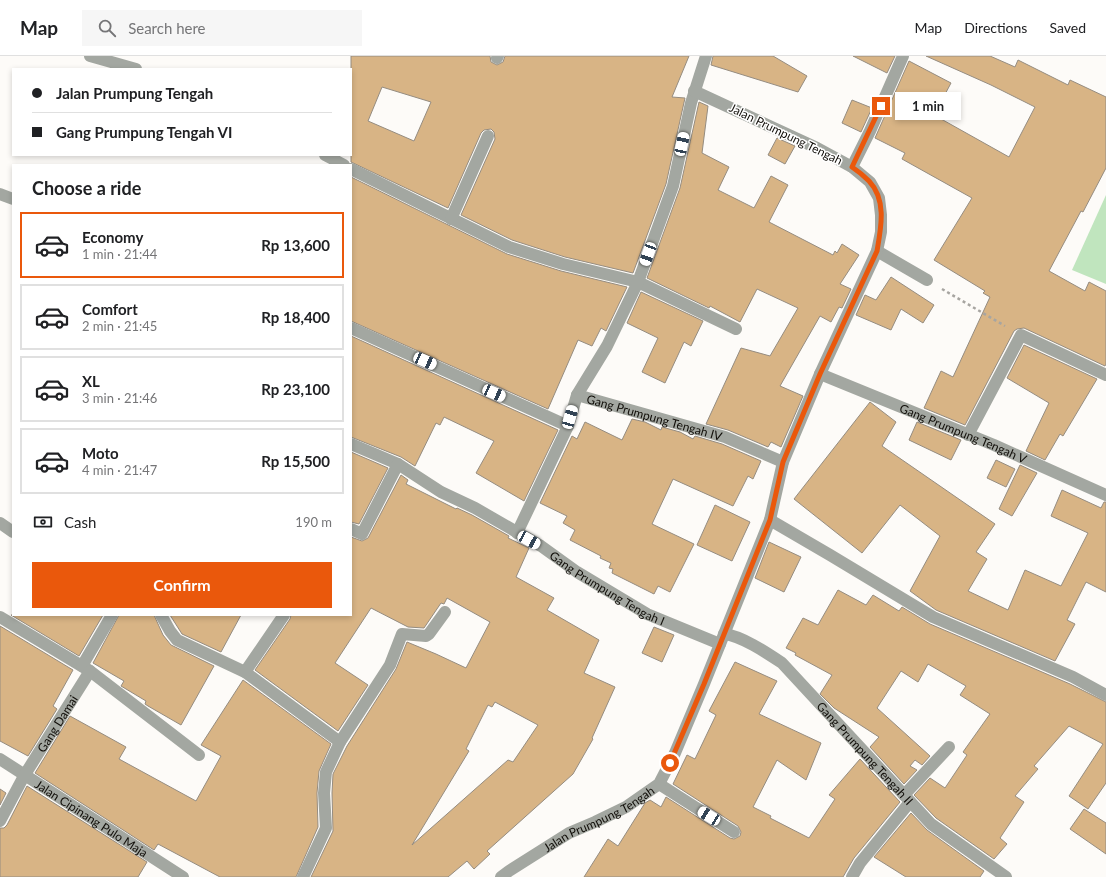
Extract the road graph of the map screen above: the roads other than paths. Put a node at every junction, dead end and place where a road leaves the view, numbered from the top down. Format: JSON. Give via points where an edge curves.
{"nodes":[{"id":1,"x":90,"y":56,"type":"edge"},
{"id":2,"x":706,"y":56,"type":"edge"},
{"id":3,"x":903,"y":56,"type":"edge"},
{"id":4,"x":132,"y":68,"type":"edge"},
{"id":5,"x":694,"y":91,"type":"junction"},
{"id":6,"x":488,"y":136,"type":"dead end"},
{"id":7,"x":327,"y":156,"type":"edge"},
{"id":8,"x":342,"y":164,"type":"edge"},
{"id":9,"x":852,"y":167,"type":"junction"},
{"id":10,"x":352,"y":169,"type":"edge"},
{"id":11,"x":0,"y":194,"type":"edge"},
{"id":12,"x":12,"y":199,"type":"edge"},
{"id":13,"x":452,"y":219,"type":"junction"},
{"id":14,"x":877,"y":251,"type":"junction"},
{"id":15,"x":927,"y":280,"type":"road end"},
{"id":16,"x":638,"y":282,"type":"junction"},
{"id":17,"x":352,"y":328,"type":"edge"},
{"id":18,"x":736,"y":329,"type":"dead end"},
{"id":19,"x":820,"y":374,"type":"junction"},
{"id":20,"x":1106,"y":375,"type":"edge"},
{"id":21,"x":577,"y":395,"type":"junction"},
{"id":22,"x":568,"y":426,"type":"junction"},
{"id":23,"x":968,"y":435,"type":"junction"},
{"id":24,"x":352,"y":444,"type":"edge"},
{"id":25,"x":783,"y":462,"type":"junction"},
{"id":26,"x":398,"y":464,"type":"junction"},
{"id":27,"x":1106,"y":495,"type":"edge"},
{"id":28,"x":770,"y":520,"type":"junction"},
{"id":29,"x":0,"y":523,"type":"edge"},
{"id":30,"x":352,"y":529,"type":"edge"},
{"id":31,"x":12,"y":531,"type":"edge"},
{"id":32,"x":517,"y":533,"type":"junction"},
{"id":33,"x":445,"y":612,"type":"dead end"},
{"id":34,"x":112,"y":616,"type":"edge"},
{"id":35,"x":162,"y":616,"type":"edge"},
{"id":36,"x":283,"y":616,"type":"edge"},
{"id":37,"x":0,"y":617,"type":"edge"},
{"id":38,"x":722,"y":639,"type":"junction"},
{"id":39,"x":86,"y":668,"type":"junction"},
{"id":40,"x":244,"y":672,"type":"junction"},
{"id":41,"x":1106,"y":695,"type":"edge"},
{"id":42,"x":340,"y":742,"type":"junction"},
{"id":43,"x":949,"y":747,"type":"dead end"},
{"id":44,"x":199,"y":755,"type":"dead end"},
{"id":45,"x":0,"y":759,"type":"edge"},
{"id":46,"x":24,"y":776,"type":"junction"},
{"id":47,"x":659,"y":784,"type":"junction"},
{"id":48,"x":907,"y":799,"type":"junction"},
{"id":49,"x":0,"y":821,"type":"edge"},
{"id":50,"x":734,"y":832,"type":"dead end"},
{"id":51,"x":183,"y":877,"type":"edge"},
{"id":52,"x":303,"y":877,"type":"edge"},
{"id":53,"x":501,"y":877,"type":"edge"},
{"id":54,"x":852,"y":877,"type":"edge"},
{"id":55,"x":1006,"y":877,"type":"edge"}],
"edges":[{"from":1,"to":4,"type":"street"},
{"from":2,"to":5,"type":"street"},
{"from":3,"to":9,"type":"street"},
{"from":5,"to":9,"type":"street","name":"Jalan Prumpung Tengah"},
{"from":5,"to":16,"type":"street","via":[[673,186]]},
{"from":6,"to":13,"type":"street"},
{"from":7,"to":8,"type":"street"},
{"from":9,"to":14,"type":"street","name":"Jalan Prumpung Tengah","via":[[870,182],[879,198],[881,215]]},
{"from":10,"to":13,"type":"street"},
{"from":11,"to":12,"type":"street"},
{"from":13,"to":16,"type":"street","via":[[509,247],[562,264]]},
{"from":14,"to":15,"type":"street"},
{"from":14,"to":19,"type":"street","name":"Jalan Prumpung Tengah"},
{"from":16,"to":18,"type":"street"},
{"from":16,"to":21,"type":"street","via":[[607,346]]},
{"from":17,"to":22,"type":"street"},
{"from":19,"to":23,"type":"street","name":"Gang Prumpung Tengah V"},
{"from":19,"to":25,"type":"street","name":"Jalan Prumpung Tengah"},
{"from":20,"to":23,"type":"street","via":[[1021,335]]},
{"from":21,"to":22,"type":"street","name":"Gang Prumpung Tengah IV"},
{"from":21,"to":25,"type":"street","name":"Gang Prumpung Tengah IV","via":[[725,438]]},
{"from":22,"to":32,"type":"street","name":"Gang Prumpung Tengah IV"},
{"from":23,"to":27,"type":"street","name":"Gang Prumpung Tengah V"},
{"from":24,"to":26,"type":"street","name":"Gang Prumpung Tengah I"},
{"from":25,"to":28,"type":"street","name":"Jalan Prumpung Tengah"},
{"from":26,"to":30,"type":"street","via":[[362,534]]},
{"from":26,"to":32,"type":"street","name":"Gang Prumpung Tengah I","via":[[441,492],[475,508]]},
{"from":28,"to":38,"type":"street","name":"Jalan Prumpung Tengah"},
{"from":28,"to":41,"type":"street","via":[[933,617],[1066,674]]},
{"from":29,"to":31,"type":"street"},
{"from":32,"to":38,"type":"street","name":"Gang Prumpung Tengah I","via":[[542,546],[577,572],[646,614]]},
{"from":33,"to":42,"type":"street","via":[[426,636],[402,634],[390,665]]},
{"from":34,"to":39,"type":"street","name":"Gang Damai"},
{"from":35,"to":40,"type":"street","via":[[177,640]]},
{"from":36,"to":40,"type":"street"},
{"from":37,"to":39,"type":"street"},
{"from":38,"to":47,"type":"street","name":"Jalan Prumpung Tengah","via":[[675,753]]},
{"from":38,"to":48,"type":"street","name":"Gang Prumpung Tengah II","via":[[730,635],[782,663]]},
{"from":39,"to":44,"type":"street"},
{"from":39,"to":46,"type":"street","name":"Gang Damai"},
{"from":40,"to":42,"type":"street"},
{"from":42,"to":52,"type":"street","via":[[326,772],[326,828]]},
{"from":43,"to":48,"type":"street"},
{"from":45,"to":46,"type":"street","name":"Jalan Cipinang Pulo Maja"},
{"from":46,"to":49,"type":"street","name":"Gang Damai"},
{"from":46,"to":51,"type":"street","name":"Jalan Cipinang Pulo Maja"},
{"from":47,"to":50,"type":"street"},
{"from":47,"to":53,"type":"street","name":"Jalan Prumpung Tengah","via":[[626,807],[569,833]]},
{"from":48,"to":54,"type":"street"},
{"from":48,"to":55,"type":"street","name":"Gang Prumpung Tengah II","via":[[932,824]]}]}
